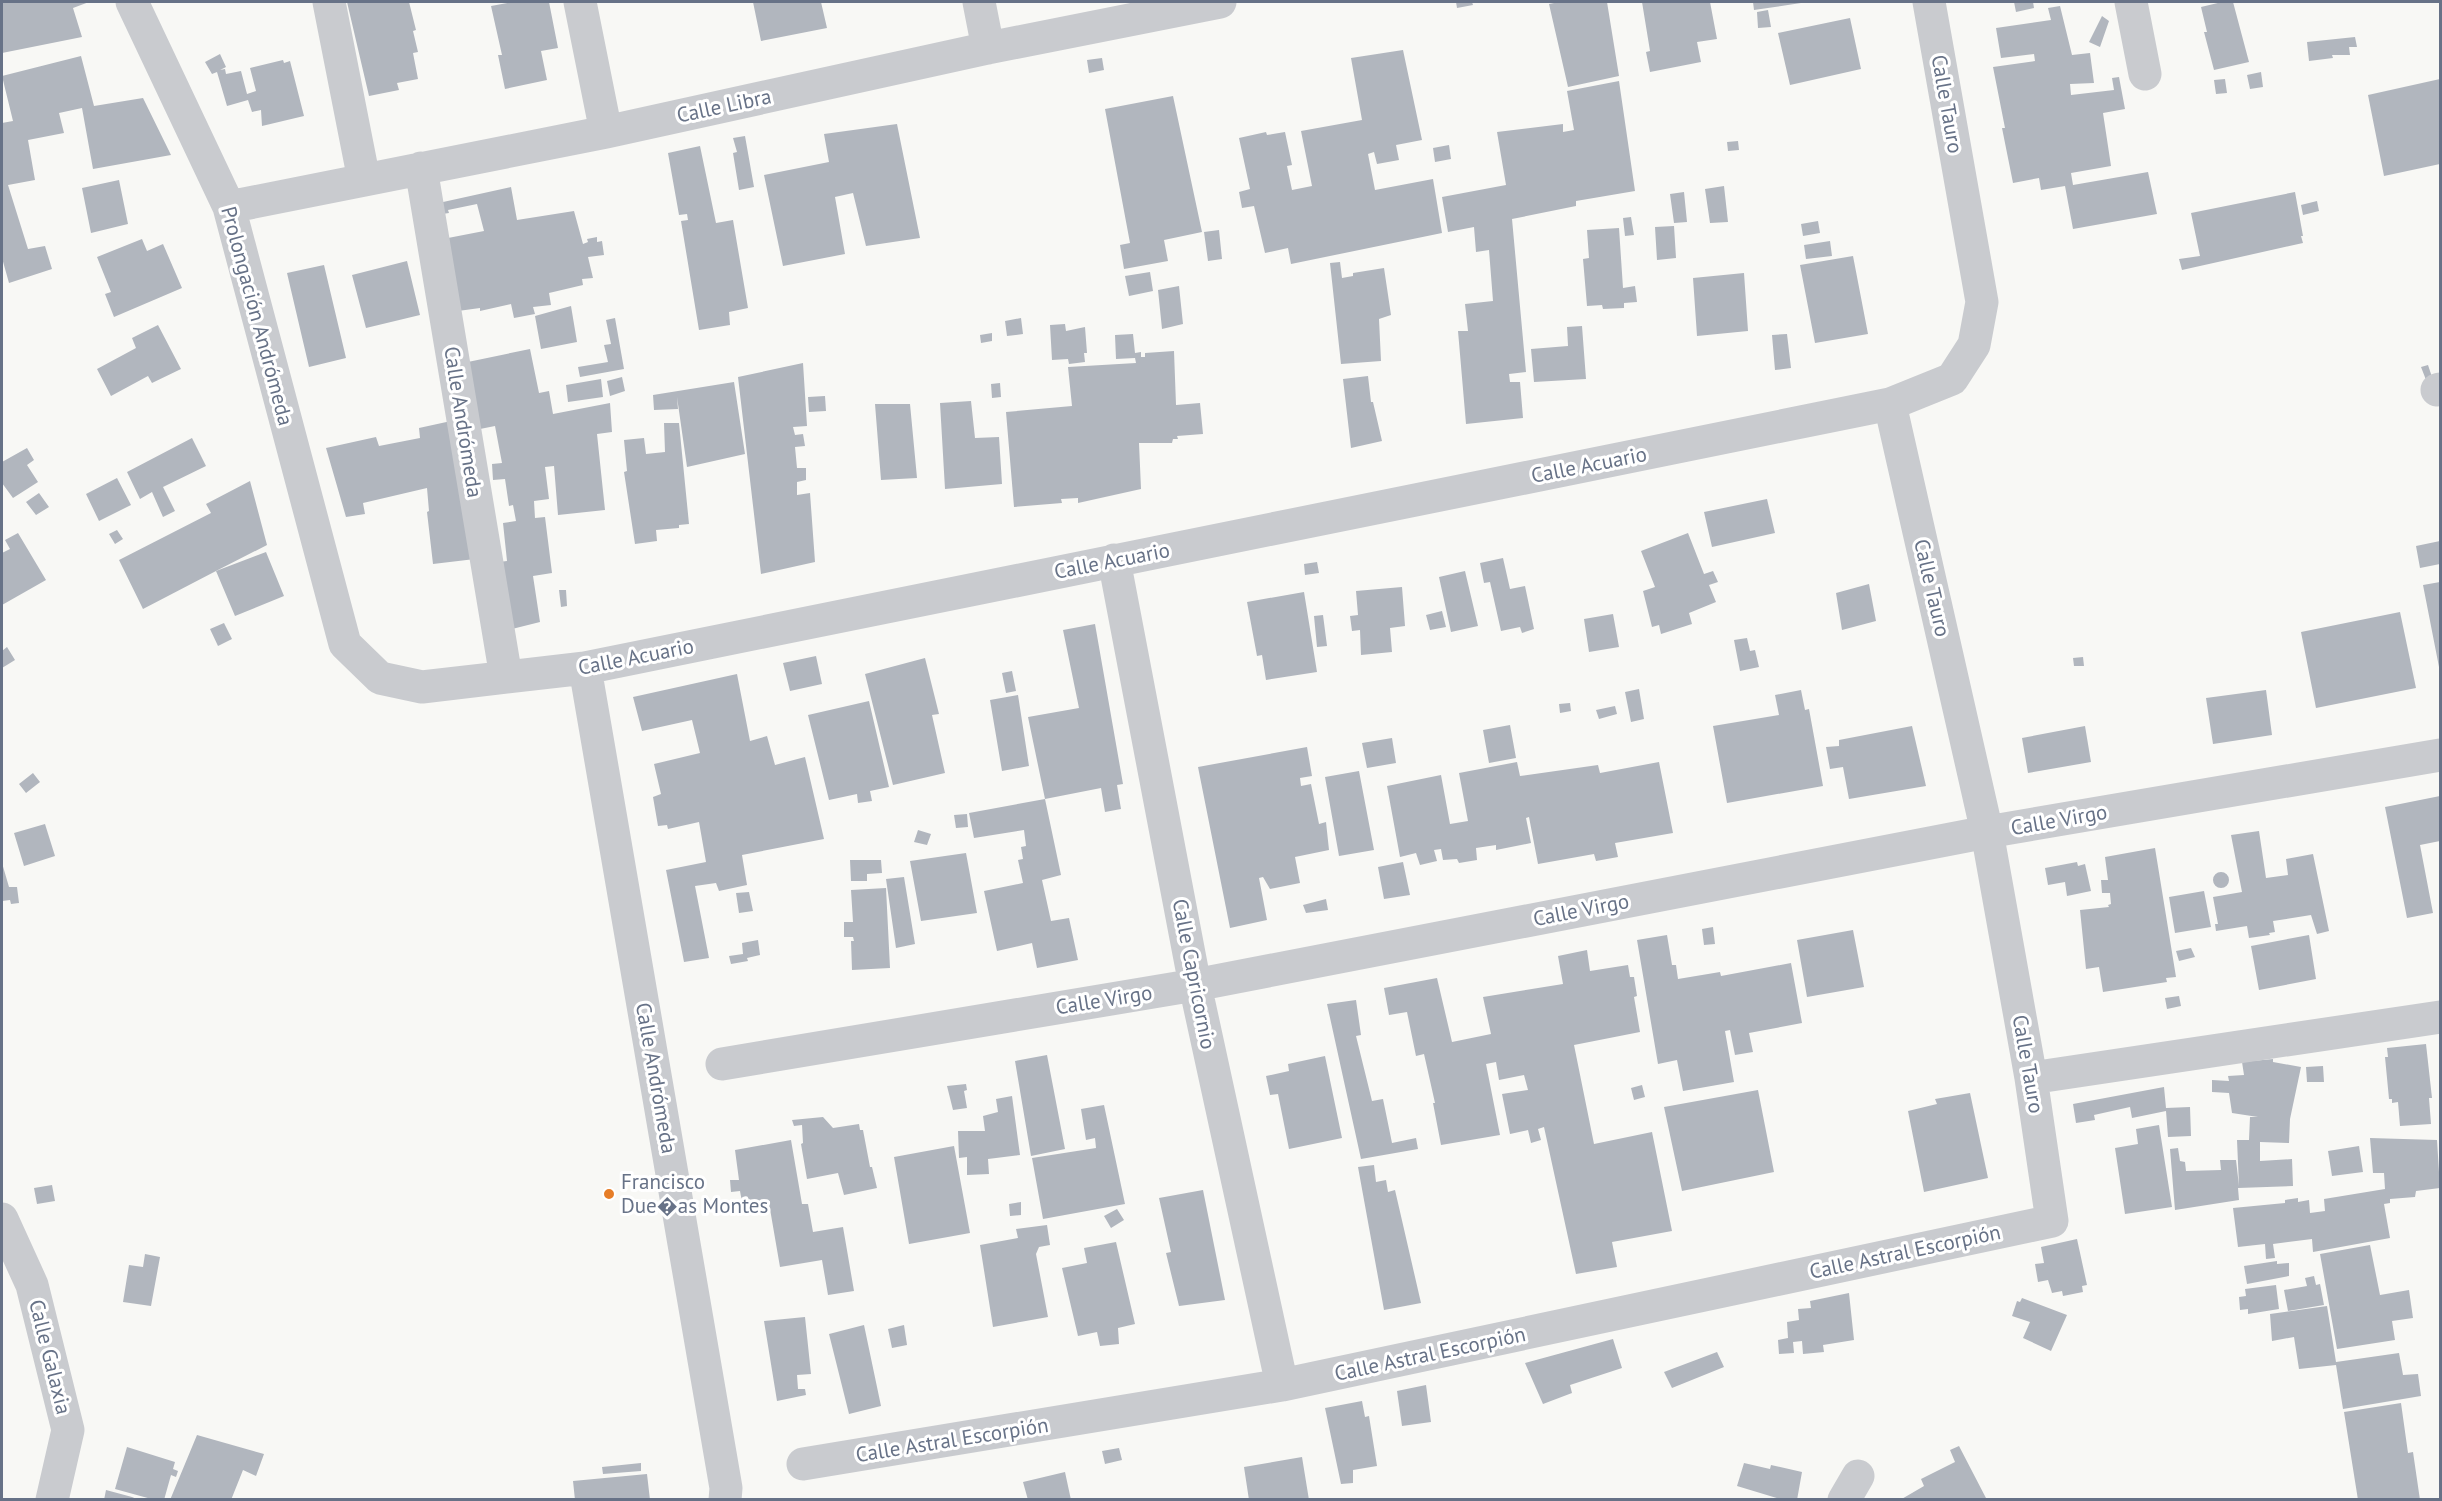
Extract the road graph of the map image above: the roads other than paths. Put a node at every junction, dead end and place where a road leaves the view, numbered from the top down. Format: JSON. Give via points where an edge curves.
{"nodes":[{"id":1,"x":132,"y":2,"type":"edge"},
{"id":2,"x":329,"y":2,"type":"edge"},
{"id":3,"x":580,"y":2,"type":"edge"},
{"id":4,"x":979,"y":2,"type":"edge"},
{"id":5,"x":1220,"y":2,"type":"edge"},
{"id":6,"x":1929,"y":2,"type":"edge"},
{"id":7,"x":2131,"y":2,"type":"edge"},
{"id":8,"x":988,"y":48,"type":"junction"},
{"id":9,"x":2145,"y":74,"type":"dead end"},
{"id":10,"x":606,"y":132,"type":"junction"},
{"id":11,"x":421,"y":168,"type":"junction"},
{"id":12,"x":364,"y":180,"type":"junction"},
{"id":13,"x":229,"y":207,"type":"junction"},
{"id":14,"x":1890,"y":404,"type":"junction"},
{"id":15,"x":1114,"y":560,"type":"junction"},
{"id":16,"x":345,"y":644,"type":"joint"},
{"id":17,"x":585,"y":668,"type":"junction"},
{"id":18,"x":506,"y":677,"type":"junction"},
{"id":19,"x":2440,"y":755,"type":"edge"},
{"id":20,"x":1987,"y":832,"type":"junction"},
{"id":21,"x":1195,"y":985,"type":"junction"},
{"id":22,"x":2440,"y":1017,"type":"edge"},
{"id":23,"x":722,"y":1064,"type":"dead end"},
{"id":24,"x":2031,"y":1078,"type":"junction"},
{"id":25,"x":2,"y":1220,"type":"edge"},
{"id":26,"x":2052,"y":1221,"type":"joint"},
{"id":27,"x":1282,"y":1385,"type":"junction"},
{"id":28,"x":803,"y":1464,"type":"dead end"},
{"id":29,"x":725,"y":1494,"type":"edge"},
{"id":30,"x":52,"y":1500,"type":"edge"}],
"edges":[{"from":1,"to":13,"type":"street","name":"Prolongación Andrómeda"},
{"from":2,"to":12,"type":"street"},
{"from":3,"to":10,"type":"street"},
{"from":4,"to":8,"type":"street"},
{"from":5,"to":8,"type":"street","name":"Calle Libra"},
{"from":6,"to":14,"type":"street","name":"Calle Tauro","via":[[1982,303],[1974,345],[1952,379]]},
{"from":7,"to":9,"type":"street"},
{"from":8,"to":10,"type":"street","name":"Calle Libra"},
{"from":10,"to":11,"type":"street","name":"Calle Libra"},
{"from":11,"to":12,"type":"street","name":"Calle Libra"},
{"from":11,"to":18,"type":"street","name":"Calle Andrómeda"},
{"from":12,"to":13,"type":"street","name":"Calle Libra"},
{"from":13,"to":16,"type":"street","name":"Prolongación Andrómeda"},
{"from":14,"to":15,"type":"street","name":"Calle Acuario"},
{"from":14,"to":20,"type":"street","name":"Calle Tauro"},
{"from":15,"to":17,"type":"street","name":"Calle Acuario"},
{"from":15,"to":21,"type":"street","name":"Calle Capricornio"},
{"from":16,"to":18,"type":"street","name":"Calle Acuario","via":[[380,678],[422,687]]},
{"from":17,"to":18,"type":"street","name":"Calle Acuario"},
{"from":17,"to":29,"type":"street","name":"Calle Andrómeda"},
{"from":19,"to":20,"type":"street","name":"Calle Virgo"},
{"from":20,"to":21,"type":"street","name":"Calle Virgo"},
{"from":20,"to":24,"type":"street","name":"Calle Tauro"},
{"from":21,"to":23,"type":"street","name":"Calle Virgo"},
{"from":21,"to":27,"type":"street","name":"Calle Capricornio"},
{"from":22,"to":24,"type":"street"},
{"from":24,"to":26,"type":"street","name":"Calle Tauro"},
{"from":25,"to":30,"type":"street","name":"Calle Galaxia","via":[[32,1285],[68,1430]]},
{"from":26,"to":27,"type":"street","name":"Calle Astral Escorpión"},
{"from":27,"to":28,"type":"street","name":"Calle Astral Escorpión"}]}
